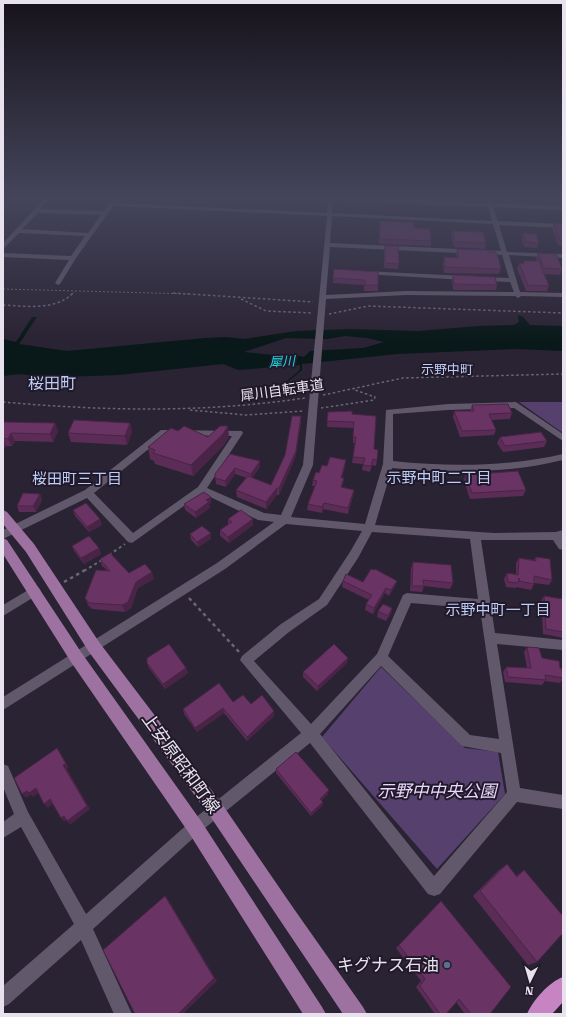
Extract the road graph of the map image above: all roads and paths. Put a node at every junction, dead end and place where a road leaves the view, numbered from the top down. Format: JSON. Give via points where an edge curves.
{"nodes":[{"id":1,"x":82,"y":245,"type":"edge"},
{"id":2,"x":327,"y":245,"type":"edge"},
{"id":3,"x":336,"y":245,"type":"edge"},
{"id":4,"x":503,"y":245,"type":"edge"},
{"id":5,"x":506,"y":254,"type":"junction"},
{"id":6,"x":3,"y":255,"type":"edge"},
{"id":7,"x":563,"y":256,"type":"edge"},
{"id":8,"x":73,"y":258,"type":"junction"},
{"id":9,"x":325,"y":270,"type":"junction"},
{"id":10,"x":333,"y":271,"type":"edge"},
{"id":11,"x":356,"y":272,"type":"edge"},
{"id":12,"x":513,"y":280,"type":"junction"},
{"id":13,"x":58,"y":283,"type":"dead end"},
{"id":14,"x":3,"y":289,"type":"edge"},
{"id":15,"x":75,"y":291,"type":"junction"},
{"id":16,"x":518,"y":296,"type":"junction"},
{"id":17,"x":563,"y":296,"type":"edge"},
{"id":18,"x":241,"y":299,"type":"junction"},
{"id":19,"x":3,"y":305,"type":"edge"},
{"id":20,"x":323,"y":305,"type":"junction"},
{"id":21,"x":563,"y":313,"type":"edge"},
{"id":22,"x":317,"y":314,"type":"dead end"},
{"id":23,"x":563,"y":374,"type":"edge"},
{"id":24,"x":353,"y":389,"type":"junction"},
{"id":25,"x":315,"y":401,"type":"junction"},
{"id":26,"x":3,"y":402,"type":"edge"},
{"id":27,"x":185,"y":409,"type":"junction"},
{"id":28,"x":563,"y":438,"type":"edge"},
{"id":29,"x":563,"y":457,"type":"edge"},
{"id":30,"x":388,"y":464,"type":"junction"},
{"id":31,"x":201,"y":489,"type":"junction"},
{"id":32,"x":88,"y":493,"type":"junction"},
{"id":33,"x":3,"y":515,"type":"edge"},
{"id":34,"x":284,"y":520,"type":"junction"},
{"id":35,"x":369,"y":528,"type":"junction"},
{"id":36,"x":9,"y":532,"type":"edge"},
{"id":37,"x":559,"y":535,"type":"edge"},
{"id":38,"x":475,"y":536,"type":"junction"},
{"id":39,"x":132,"y":539,"type":"junction"},
{"id":40,"x":3,"y":543,"type":"edge"},
{"id":41,"x":563,"y":546,"type":"edge"},
{"id":42,"x":55,"y":587,"type":"junction"},
{"id":43,"x":36,"y":591,"type":"junction"},
{"id":44,"x":182,"y":591,"type":"junction"},
{"id":45,"x":484,"y":604,"type":"junction"},
{"id":46,"x":3,"y":611,"type":"edge"},
{"id":47,"x":491,"y":638,"type":"junction"},
{"id":48,"x":563,"y":645,"type":"edge"},
{"id":49,"x":94,"y":647,"type":"junction"},
{"id":50,"x":76,"y":657,"type":"junction"},
{"id":51,"x":382,"y":658,"type":"junction"},
{"id":52,"x":246,"y":660,"type":"junction"},
{"id":53,"x":3,"y":704,"type":"edge"},
{"id":54,"x":311,"y":734,"type":"junction"},
{"id":55,"x":508,"y":747,"type":"junction"},
{"id":56,"x":3,"y":771,"type":"edge"},
{"id":57,"x":514,"y":794,"type":"junction"},
{"id":58,"x":563,"y":802,"type":"edge"},
{"id":59,"x":216,"y":810,"type":"junction"},
{"id":60,"x":23,"y":817,"type":"junction"},
{"id":61,"x":195,"y":827,"type":"junction"},
{"id":62,"x":3,"y":831,"type":"edge"},
{"id":63,"x":84,"y":927,"type":"junction"},
{"id":64,"x":563,"y":987,"type":"edge"},
{"id":65,"x":3,"y":998,"type":"edge"},
{"id":66,"x":123,"y":1014,"type":"edge"},
{"id":67,"x":315,"y":1014,"type":"edge"},
{"id":68,"x":356,"y":1014,"type":"edge"},
{"id":69,"x":538,"y":1014,"type":"edge"}],
"edges":[{"from":1,"to":8,"type":"street"},
{"from":2,"to":9,"type":"street"},
{"from":3,"to":5,"type":"street"},
{"from":4,"to":5,"type":"street"},
{"from":5,"to":7,"type":"street"},
{"from":5,"to":12,"type":"street"},
{"from":6,"to":8,"type":"street"},
{"from":8,"to":13,"type":"street"},
{"from":9,"to":10,"type":"street"},
{"from":9,"to":20,"type":"street"},
{"from":11,"to":12,"type":"street"},
{"from":12,"to":16,"type":"street"},
{"from":14,"to":15,"type":"path"},
{"from":15,"to":18,"type":"path"},
{"from":15,"to":19,"type":"path","via":[[67,299],[50,304],[28,307]]},
{"from":16,"to":17,"type":"street"},
{"from":16,"to":20,"type":"street","via":[[406,293]]},
{"from":18,"to":20,"type":"path"},
{"from":18,"to":22,"type":"path","via":[[266,311]]},
{"from":20,"to":21,"type":"path","via":[[332,314],[368,306]]},
{"from":20,"to":25,"type":"street"},
{"from":23,"to":24,"type":"path","name":"犀川自転車道","via":[[404,378]]},
{"from":24,"to":25,"type":"path","name":"犀川自転車道"},
{"from":24,"to":25,"type":"path","via":[[372,395],[375,397],[374,400]]},
{"from":25,"to":27,"type":"path","name":"犀川自転車道"},
{"from":25,"to":27,"type":"path","via":[[274,415],[217,414]]},
{"from":25,"to":34,"type":"street","via":[[308,465]]},
{"from":26,"to":27,"type":"path","name":"犀川自転車道","via":[[72,407]]},
{"from":28,"to":30,"type":"street","via":[[516,405],[389,412]]},
{"from":29,"to":30,"type":"street","via":[[534,465],[482,469]]},
{"from":30,"to":35,"type":"street"},
{"from":31,"to":32,"type":"street","via":[[239,433],[164,432]]},
{"from":31,"to":34,"type":"street","via":[[262,517]]},
{"from":31,"to":39,"type":"street"},
{"from":32,"to":36,"type":"street"},
{"from":32,"to":39,"type":"street"},
{"from":33,"to":36,"type":"main road","name":"上安原昭和町線"},
{"from":34,"to":35,"type":"street"},
{"from":34,"to":44,"type":"street"},
{"from":35,"to":38,"type":"street"},
{"from":35,"to":52,"type":"street","via":[[323,602]]},
{"from":36,"to":42,"type":"main road","name":"上安原昭和町線"},
{"from":37,"to":38,"type":"street"},
{"from":37,"to":41,"type":"street"},
{"from":38,"to":45,"type":"street"},
{"from":39,"to":42,"type":"path"},
{"from":40,"to":43,"type":"main road","name":"上安原昭和町線"},
{"from":42,"to":49,"type":"main road","name":"上安原昭和町線"},
{"from":43,"to":46,"type":"street"},
{"from":43,"to":50,"type":"main road","name":"上安原昭和町線"},
{"from":44,"to":49,"type":"street"},
{"from":44,"to":52,"type":"path"},
{"from":45,"to":47,"type":"street"},
{"from":45,"to":51,"type":"street","via":[[407,598]]},
{"from":47,"to":48,"type":"street"},
{"from":47,"to":55,"type":"street"},
{"from":49,"to":50,"type":"street"},
{"from":49,"to":59,"type":"main road","name":"上安原昭和町線"},
{"from":50,"to":53,"type":"street"},
{"from":50,"to":61,"type":"main road","name":"上安原昭和町線"},
{"from":51,"to":54,"type":"street"},
{"from":51,"to":55,"type":"street","via":[[467,741]]},
{"from":52,"to":54,"type":"street"},
{"from":54,"to":57,"type":"street","via":[[434,888]]},
{"from":54,"to":59,"type":"street"},
{"from":55,"to":57,"type":"street"},
{"from":56,"to":60,"type":"street"},
{"from":57,"to":58,"type":"street"},
{"from":59,"to":61,"type":"street"},
{"from":59,"to":68,"type":"main road","name":"上安原昭和町線","via":[[286,916]]},
{"from":60,"to":62,"type":"street"},
{"from":60,"to":63,"type":"street"},
{"from":61,"to":63,"type":"street"},
{"from":61,"to":67,"type":"main road","name":"上安原昭和町線"},
{"from":63,"to":65,"type":"street"},
{"from":63,"to":66,"type":"street"},
{"from":64,"to":69,"type":"highway"}]}
